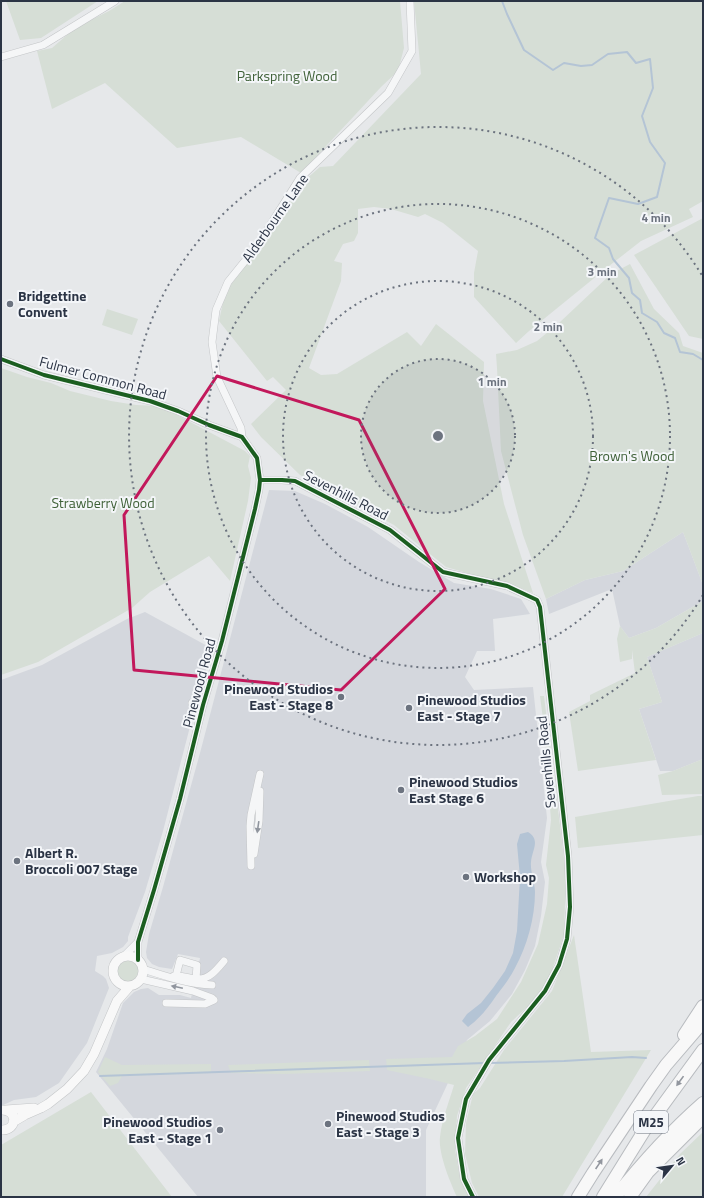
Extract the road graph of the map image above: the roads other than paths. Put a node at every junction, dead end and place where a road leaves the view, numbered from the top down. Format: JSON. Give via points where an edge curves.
{"nodes":[{"id":1,"x":115,"y":1,"type":"edge"},
{"id":2,"x":410,"y":1,"type":"edge"},
{"id":3,"x":1,"y":57,"type":"edge"},
{"id":4,"x":1,"y":359,"type":"edge"},
{"id":5,"x":242,"y":437,"type":"junction"},
{"id":6,"x":260,"y":480,"type":"junction"},
{"id":7,"x":192,"y":703,"type":"dead end"},
{"id":8,"x":204,"y":705,"type":"junction"},
{"id":9,"x":251,"y":866,"type":"joint"},
{"id":10,"x":138,"y":942,"type":"junction"},
{"id":11,"x":123,"y":957,"type":"junction"},
{"id":12,"x":138,"y":960,"type":"junction"},
{"id":13,"x":224,"y":961,"type":"dead end"},
{"id":14,"x":143,"y":969,"type":"junction"},
{"id":15,"x":176,"y":976,"type":"junction"},
{"id":16,"x":168,"y":977,"type":"junction"},
{"id":17,"x":196,"y":978,"type":"junction"},
{"id":18,"x":141,"y":979,"type":"junction"},
{"id":19,"x":116,"y":980,"type":"junction"},
{"id":20,"x":212,"y":985,"type":"dead end"},
{"id":21,"x":130,"y":986,"type":"junction"},
{"id":22,"x":117,"y":1001,"type":"junction"},
{"id":23,"x":166,"y":1003,"type":"dead end"},
{"id":24,"x":703,"y":1006,"type":"edge"},
{"id":25,"x":703,"y":1022,"type":"edge"},
{"id":26,"x":703,"y":1050,"type":"edge"},
{"id":27,"x":666,"y":1065,"type":"junction"},
{"id":28,"x":703,"y":1103,"type":"edge"},
{"id":29,"x":41,"y":1108,"type":"junction"},
{"id":30,"x":3,"y":1110,"type":"edge"},
{"id":31,"x":703,"y":1116,"type":"edge"},
{"id":32,"x":14,"y":1122,"type":"junction"},
{"id":33,"x":2,"y":1131,"type":"edge"},
{"id":34,"x":631,"y":1178,"type":"junction"},
{"id":35,"x":473,"y":1197,"type":"edge"},
{"id":36,"x":578,"y":1197,"type":"edge"},
{"id":37,"x":603,"y":1197,"type":"edge"},
{"id":38,"x":615,"y":1197,"type":"edge"},
{"id":39,"x":619,"y":1197,"type":"edge"},
{"id":40,"x":630,"y":1197,"type":"edge"}],
"edges":[{"from":1,"to":3,"type":"street","via":[[43,45]]},
{"from":2,"to":5,"type":"street","name":"Alderbourne Lane","via":[[412,51],[388,94],[300,178],[257,246],[228,282],[216,310],[212,342],[217,377],[241,428]]},
{"from":4,"to":5,"type":"street","name":"Fulmer Common Road","via":[[44,375],[178,410]]},
{"from":5,"to":6,"type":"street","name":"Pinewood Road","via":[[257,458]]},
{"from":6,"to":8,"type":"street","name":"Pinewood Road","via":[[255,509]]},
{"from":6,"to":35,"type":"street","name":"Sevenhills Road","via":[[295,481],[390,530],[443,572],[507,586],[537,600],[540,607],[568,856],[570,907],[567,939],[559,966],[546,991],[487,1063],[466,1099],[458,1138],[464,1179]]},
{"from":7,"to":8,"type":"street"},
{"from":8,"to":10,"type":"street","name":"Pinewood Road","via":[[180,799]]},
{"from":9,"to":9,"type":"street","one_way":true,"via":[[251,815],[260,774],[259,820]]},
{"from":10,"to":11,"type":"street","name":"Pinewood Road"},
{"from":10,"to":12,"type":"street","name":"Pinewood Road"},
{"from":11,"to":12,"type":"street"},
{"from":11,"to":19,"type":"street","via":[[117,961],[114,968]]},
{"from":12,"to":14,"type":"street"},
{"from":13,"to":17,"type":"street","via":[[211,975],[200,980]]},
{"from":14,"to":16,"type":"street"},
{"from":14,"to":18,"type":"street"},
{"from":15,"to":16,"type":"street"},
{"from":15,"to":17,"type":"street"},
{"from":15,"to":17,"type":"street","via":[[180,960],[197,965]]},
{"from":16,"to":20,"type":"street"},
{"from":18,"to":21,"type":"street"},
{"from":23,"to":18,"type":"street","one_way":true,"via":[[205,1004],[213,999],[193,991]]},
{"from":19,"to":21,"type":"street","via":[[122,985]]},
{"from":19,"to":22,"type":"street"},
{"from":21,"to":22,"type":"street"},
{"from":22,"to":29,"type":"street","via":[[84,1071],[67,1089]]},
{"from":24,"to":27,"type":"highway"},
{"from":25,"to":27,"type":"highway","number":"M25"},
{"from":26,"to":37,"type":"highway","number":"M25","one_way":true,"via":[[644,1131]]},
{"from":36,"to":27,"type":"highway","number":"M25","one_way":true},
{"from":28,"to":34,"type":"highway","number":"M25","via":[[673,1130]]},
{"from":29,"to":30,"type":"street"},
{"from":29,"to":32,"type":"street"},
{"from":30,"to":32,"type":"street","via":[[12,1114]]},
{"from":31,"to":40,"type":"highway","number":"M25","via":[[648,1172]]},
{"from":32,"to":33,"type":"street","via":[[11,1127]]},
{"from":34,"to":38,"type":"highway","number":"M25"},
{"from":34,"to":39,"type":"highway","number":"M25"}]}
